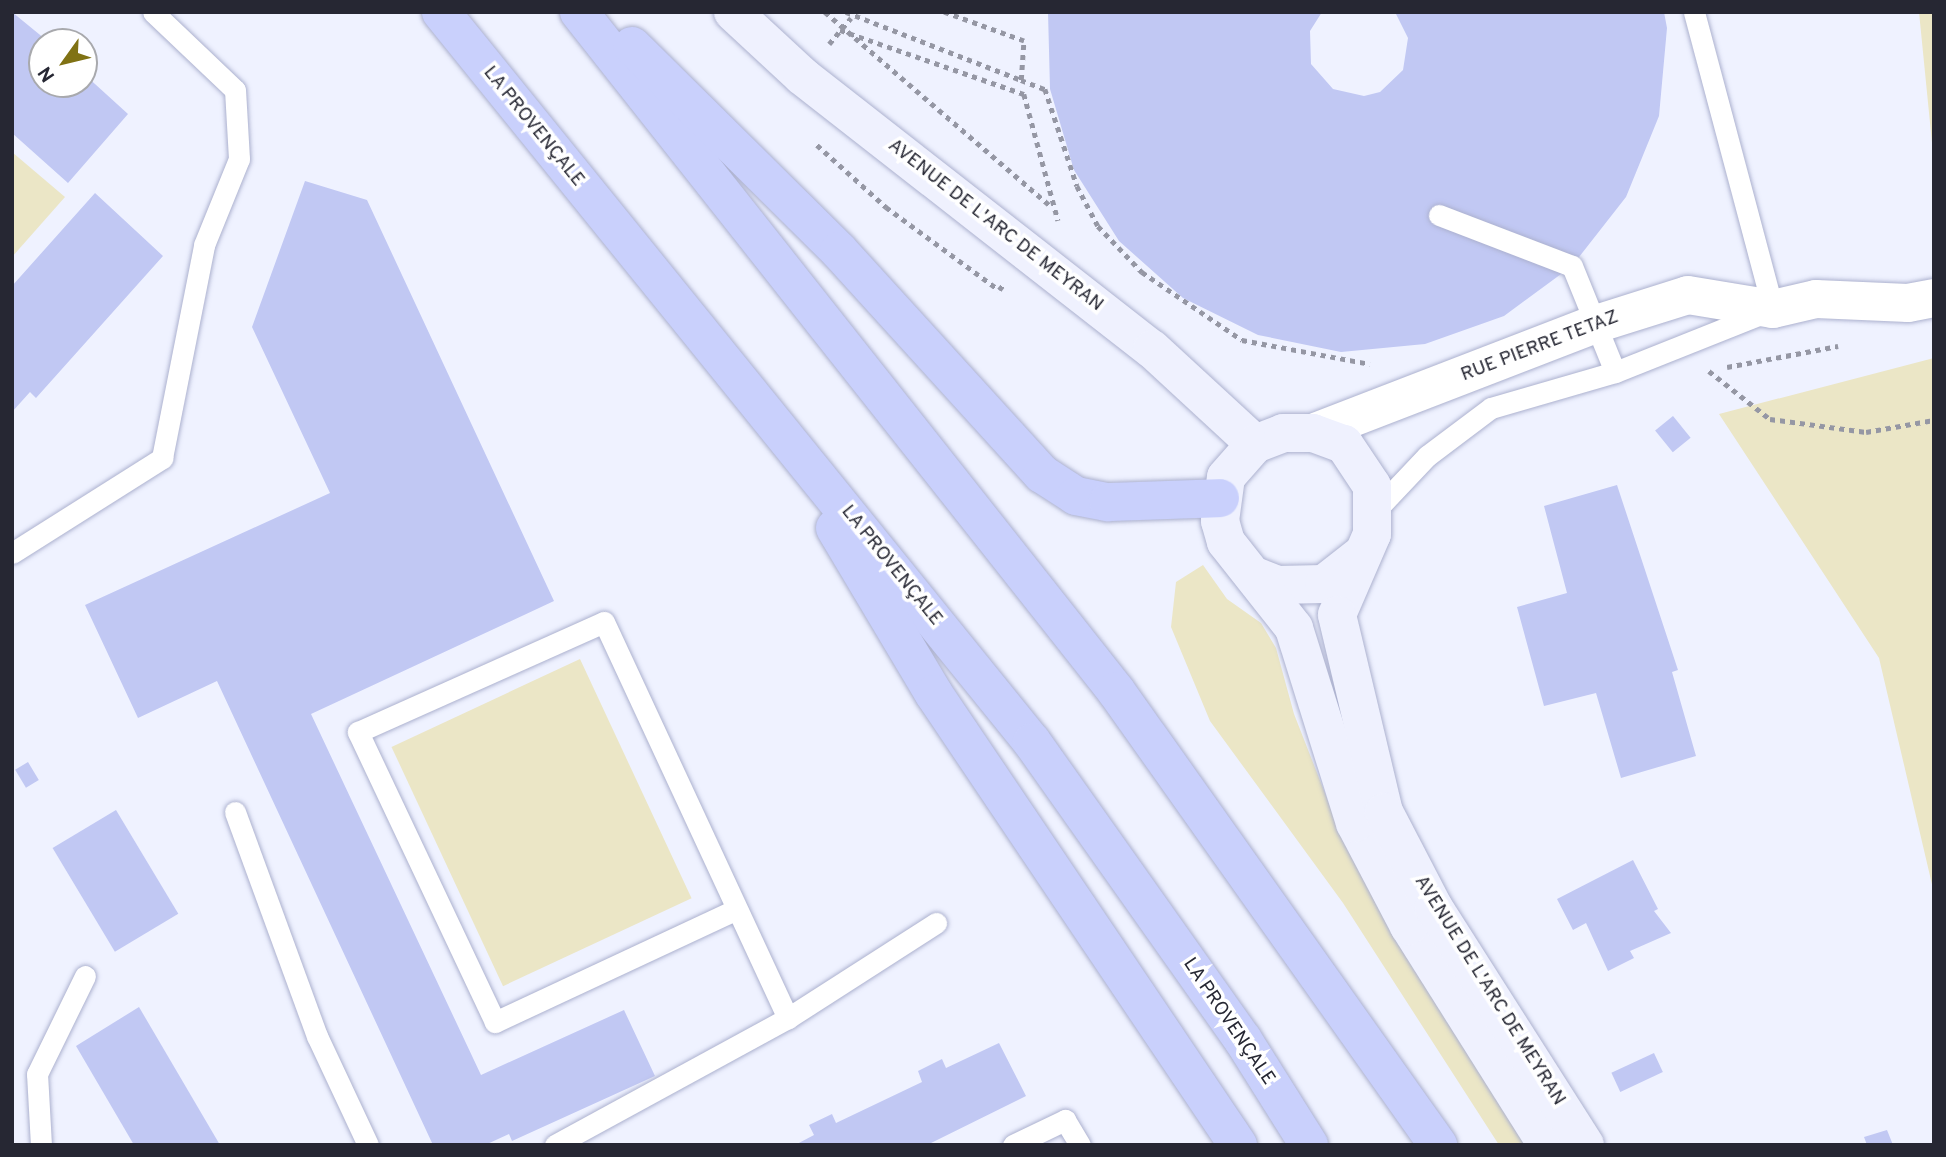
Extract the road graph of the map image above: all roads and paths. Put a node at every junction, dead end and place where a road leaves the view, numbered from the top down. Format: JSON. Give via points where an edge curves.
{"nodes":[{"id":1,"x":153,"y":12,"type":"edge"},
{"id":2,"x":442,"y":12,"type":"edge"},
{"id":3,"x":579,"y":12,"type":"edge"},
{"id":4,"x":598,"y":12,"type":"edge"},
{"id":5,"x":733,"y":12,"type":"edge"},
{"id":6,"x":825,"y":12,"type":"edge"},
{"id":7,"x":846,"y":12,"type":"edge"},
{"id":8,"x":944,"y":12,"type":"edge"},
{"id":9,"x":1694,"y":12,"type":"edge"},
{"id":10,"x":840,"y":30,"type":"junction"},
{"id":11,"x":1021,"y":80,"type":"junction"},
{"id":12,"x":1439,"y":215,"type":"dead end"},
{"id":13,"x":1934,"y":298,"type":"edge"},
{"id":14,"x":1773,"y":309,"type":"junction"},
{"id":15,"x":1596,"y":324,"type":"junction"},
{"id":16,"x":1375,"y":364,"type":"dead end"},
{"id":17,"x":1708,"y":370,"type":"dead end"},
{"id":18,"x":1615,"y":372,"type":"junction"},
{"id":19,"x":761,"y":403,"type":"junction"},
{"id":20,"x":1934,"y":420,"type":"edge"},
{"id":21,"x":1313,"y":433,"type":"junction"},
{"id":22,"x":1255,"y":444,"type":"junction"},
{"id":23,"x":1220,"y":498,"type":"junction"},
{"id":24,"x":1375,"y":511,"type":"junction"},
{"id":25,"x":12,"y":553,"type":"edge"},
{"id":26,"x":1361,"y":555,"type":"junction"},
{"id":27,"x":1255,"y":576,"type":"junction"},
{"id":28,"x":235,"y":812,"type":"dead end"},
{"id":29,"x":735,"y":910,"type":"junction"},
{"id":30,"x":936,"y":923,"type":"dead end"},
{"id":31,"x":85,"y":976,"type":"dead end"},
{"id":32,"x":788,"y":1018,"type":"junction"},
{"id":33,"x":41,"y":1145,"type":"edge"},
{"id":34,"x":368,"y":1145,"type":"edge"},
{"id":35,"x":555,"y":1145,"type":"edge"},
{"id":36,"x":1013,"y":1145,"type":"edge"},
{"id":37,"x":1080,"y":1145,"type":"edge"},
{"id":38,"x":1238,"y":1145,"type":"edge"},
{"id":39,"x":1309,"y":1145,"type":"edge"},
{"id":40,"x":1437,"y":1145,"type":"edge"},
{"id":41,"x":1547,"y":1145,"type":"edge"},
{"id":42,"x":1585,"y":1145,"type":"edge"}],
"edges":[{"from":1,"to":25,"type":"lane","via":[[235,90],[239,159],[204,245],[162,458]]},
{"from":2,"to":19,"type":"highway","name":"LA PROVENÇALE"},
{"from":3,"to":40,"type":"highway","via":[[1116,691]]},
{"from":4,"to":23,"type":"highway","via":[[839,251],[1042,474],[1076,496],[1108,502]]},
{"from":5,"to":22,"type":"main road","name":"AVENUE DE L'ARC DE MEYRAN","via":[[803,76],[1152,349]]},
{"from":6,"to":10,"type":"path"},
{"from":7,"to":11,"type":"path"},
{"from":8,"to":11,"type":"path","via":[[1024,41]]},
{"from":9,"to":14,"type":"lane"},
{"from":10,"to":10,"type":"path","via":[[1031,190],[1053,208],[1024,94]]},
{"from":11,"to":16,"type":"path","via":[[1045,89],[1077,186],[1098,226],[1142,272],[1242,340]]},
{"from":12,"to":15,"type":"lane","via":[[1572,266]]},
{"from":13,"to":14,"type":"street","name":"RUE PIERRE TETAZ","via":[[1908,303],[1816,299]]},
{"from":14,"to":15,"type":"street","name":"RUE PIERRE TETAZ","via":[[1688,295]]},
{"from":14,"to":18,"type":"lane","name":"RUE PIERRE TETAZ"},
{"from":15,"to":18,"type":"lane"},
{"from":15,"to":21,"type":"street","name":"RUE PIERRE TETAZ"},
{"from":17,"to":20,"type":"path","via":[[1770,419],[1866,432]]},
{"from":18,"to":24,"type":"lane","name":"RUE PIERRE TETAZ","via":[[1491,408],[1427,456]]},
{"from":19,"to":38,"type":"highway","via":[[934,694]]},
{"from":19,"to":39,"type":"highway","name":"LA PROVENÇALE","via":[[1032,742],[1243,1040]]},
{"from":21,"to":22,"type":"main road","via":[[1283,433]]},
{"from":21,"to":24,"type":"main road","via":[[1343,444],[1361,464]]},
{"from":22,"to":23,"type":"main road","via":[[1226,477]]},
{"from":23,"to":27,"type":"main road","name":"AVENUE DE L'ARC DE MEYRAN","via":[[1226,542]]},
{"from":24,"to":26,"type":"main road","name":"AVENUE DE L'ARC DE MEYRAN"},
{"from":26,"to":27,"type":"main road","via":[[1324,584],[1277,585]]},
{"from":26,"to":42,"type":"main road","name":"AVENUE DE L'ARC DE MEYRAN","via":[[1336,615],[1384,811],[1434,908]]},
{"from":27,"to":41,"type":"main road","name":"AVENUE DE L'ARC DE MEYRAN","via":[[1294,628],[1355,823],[1409,926]]},
{"from":28,"to":34,"type":"lane","via":[[317,1036]]},
{"from":29,"to":29,"type":"lane","via":[[604,622],[358,732],[495,1022]]},
{"from":29,"to":32,"type":"lane"},
{"from":30,"to":32,"type":"lane"},
{"from":31,"to":33,"type":"lane","via":[[37,1074]]},
{"from":32,"to":35,"type":"lane"},
{"from":36,"to":37,"type":"lane","via":[[1065,1120]]}]}
